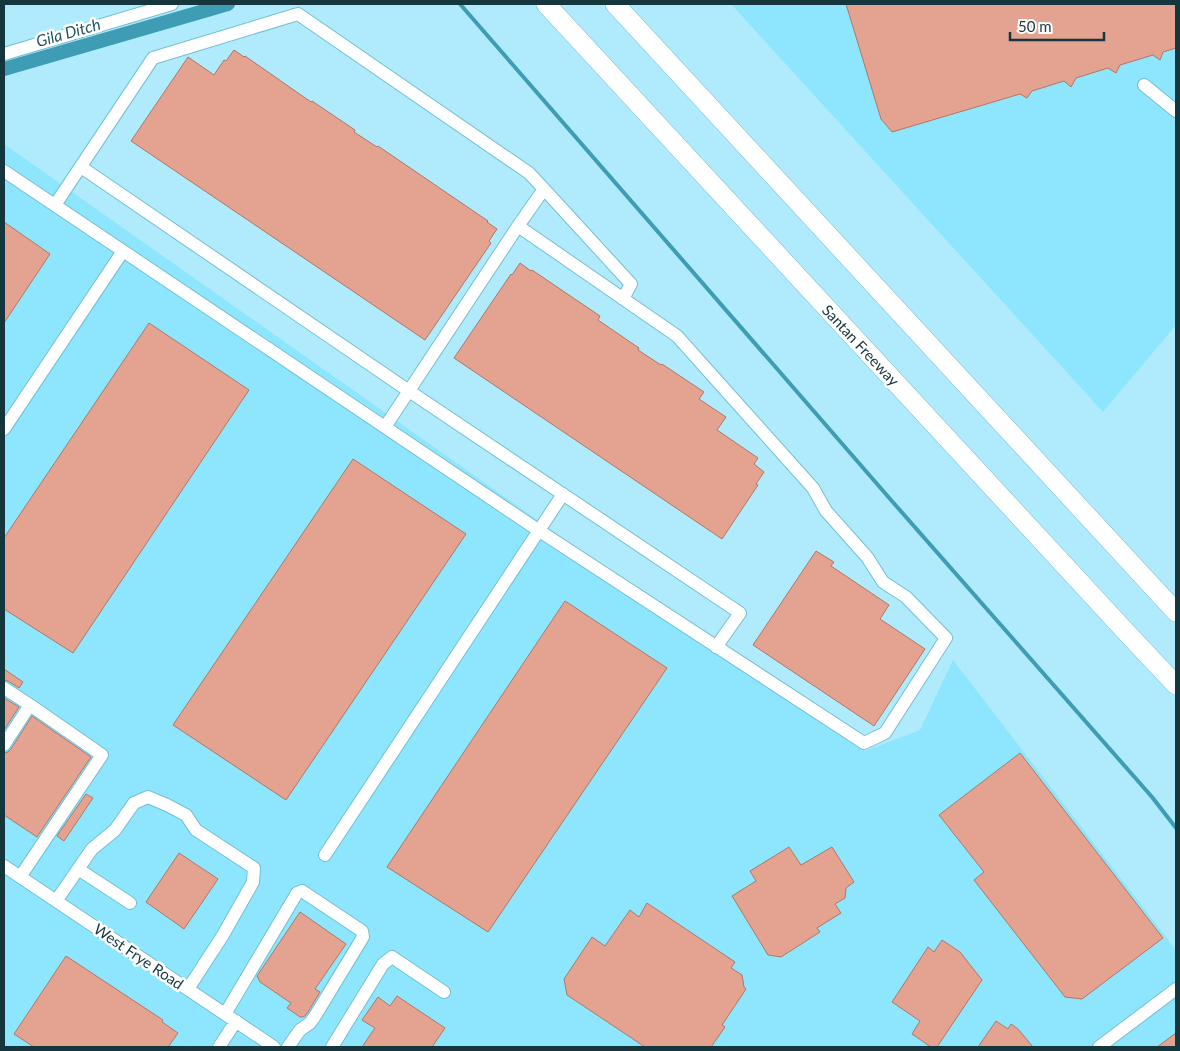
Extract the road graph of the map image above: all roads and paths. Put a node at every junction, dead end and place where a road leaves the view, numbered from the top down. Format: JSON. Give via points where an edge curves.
{"nodes":[{"id":1,"x":172,"y":4,"type":"edge"},
{"id":2,"x":546,"y":4,"type":"edge"},
{"id":3,"x":615,"y":4,"type":"edge"},
{"id":4,"x":4,"y":54,"type":"edge"},
{"id":5,"x":1144,"y":85,"type":"dead end"},
{"id":6,"x":1176,"y":111,"type":"edge"},
{"id":7,"x":80,"y":167,"type":"junction"},
{"id":8,"x":4,"y":171,"type":"edge"},
{"id":9,"x":544,"y":189,"type":"junction"},
{"id":10,"x":55,"y":206,"type":"junction"},
{"id":11,"x":518,"y":226,"type":"junction"},
{"id":12,"x":123,"y":251,"type":"junction"},
{"id":13,"x":623,"y":299,"type":"junction"},
{"id":14,"x":409,"y":391,"type":"junction"},
{"id":15,"x":385,"y":428,"type":"junction"},
{"id":16,"x":4,"y":429,"type":"edge"},
{"id":17,"x":563,"y":494,"type":"junction"},
{"id":18,"x":538,"y":530,"type":"junction"},
{"id":19,"x":1176,"y":612,"type":"edge"},
{"id":20,"x":1126,"y":633,"type":"junction"},
{"id":21,"x":716,"y":647,"type":"junction"},
{"id":22,"x":1176,"y":685,"type":"edge"},
{"id":23,"x":4,"y":688,"type":"edge"},
{"id":24,"x":1176,"y":695,"type":"edge"},
{"id":25,"x":30,"y":705,"type":"junction"},
{"id":26,"x":4,"y":745,"type":"edge"},
{"id":27,"x":325,"y":855,"type":"dead end"},
{"id":28,"x":4,"y":866,"type":"edge"},
{"id":29,"x":78,"y":869,"type":"junction"},
{"id":30,"x":20,"y":877,"type":"junction"},
{"id":31,"x":56,"y":901,"type":"junction"},
{"id":32,"x":130,"y":903,"type":"dead end"},
{"id":33,"x":188,"y":989,"type":"junction"},
{"id":34,"x":1176,"y":989,"type":"edge"},
{"id":35,"x":444,"y":992,"type":"dead end"},
{"id":36,"x":225,"y":1014,"type":"junction"},
{"id":37,"x":236,"y":1022,"type":"junction"},
{"id":38,"x":219,"y":1047,"type":"edge"},
{"id":39,"x":274,"y":1047,"type":"edge"},
{"id":40,"x":288,"y":1047,"type":"edge"},
{"id":41,"x":332,"y":1047,"type":"edge"},
{"id":42,"x":1099,"y":1047,"type":"edge"}],
"edges":[{"from":1,"to":4,"type":"street"},
{"from":2,"to":20,"type":"highway","name":"Santan Freeway"},
{"from":3,"to":19,"type":"highway"},
{"from":5,"to":6,"type":"street"},
{"from":7,"to":9,"type":"street","via":[[153,58],[298,14],[529,173]]},
{"from":7,"to":10,"type":"street"},
{"from":7,"to":14,"type":"street"},
{"from":8,"to":10,"type":"street"},
{"from":9,"to":11,"type":"street"},
{"from":9,"to":13,"type":"street","via":[[632,284]]},
{"from":10,"to":12,"type":"street"},
{"from":11,"to":13,"type":"street"},
{"from":11,"to":14,"type":"street"},
{"from":12,"to":15,"type":"street"},
{"from":12,"to":16,"type":"street"},
{"from":13,"to":21,"type":"street","via":[[678,336],[813,488],[826,511],[867,557],[882,582],[906,597],[946,638],[885,733],[864,743]]},
{"from":14,"to":15,"type":"street"},
{"from":14,"to":17,"type":"street"},
{"from":15,"to":18,"type":"street"},
{"from":17,"to":18,"type":"street"},
{"from":17,"to":21,"type":"street","via":[[740,613]]},
{"from":18,"to":21,"type":"street"},
{"from":18,"to":27,"type":"street"},
{"from":20,"to":22,"type":"highway","name":"Santan Freeway"},
{"from":20,"to":24,"type":"highway"},
{"from":23,"to":25,"type":"street"},
{"from":25,"to":26,"type":"street"},
{"from":25,"to":30,"type":"street","via":[[102,755]]},
{"from":28,"to":30,"type":"street","name":"West Frye Road"},
{"from":29,"to":31,"type":"street"},
{"from":29,"to":32,"type":"street"},
{"from":29,"to":33,"type":"street","via":[[134,803],[148,797],[186,815],[196,830],[254,868],[253,882]]},
{"from":30,"to":31,"type":"street","name":"West Frye Road"},
{"from":31,"to":33,"type":"street","name":"West Frye Road"},
{"from":33,"to":36,"type":"street","name":"West Frye Road"},
{"from":34,"to":42,"type":"street"},
{"from":35,"to":41,"type":"street","via":[[392,957],[383,964]]},
{"from":36,"to":37,"type":"street","name":"West Frye Road"},
{"from":36,"to":40,"type":"street","via":[[297,893],[302,891],[362,931],[363,938],[315,1016]]},
{"from":37,"to":38,"type":"street"},
{"from":37,"to":39,"type":"street","name":"West Frye Road"}]}
